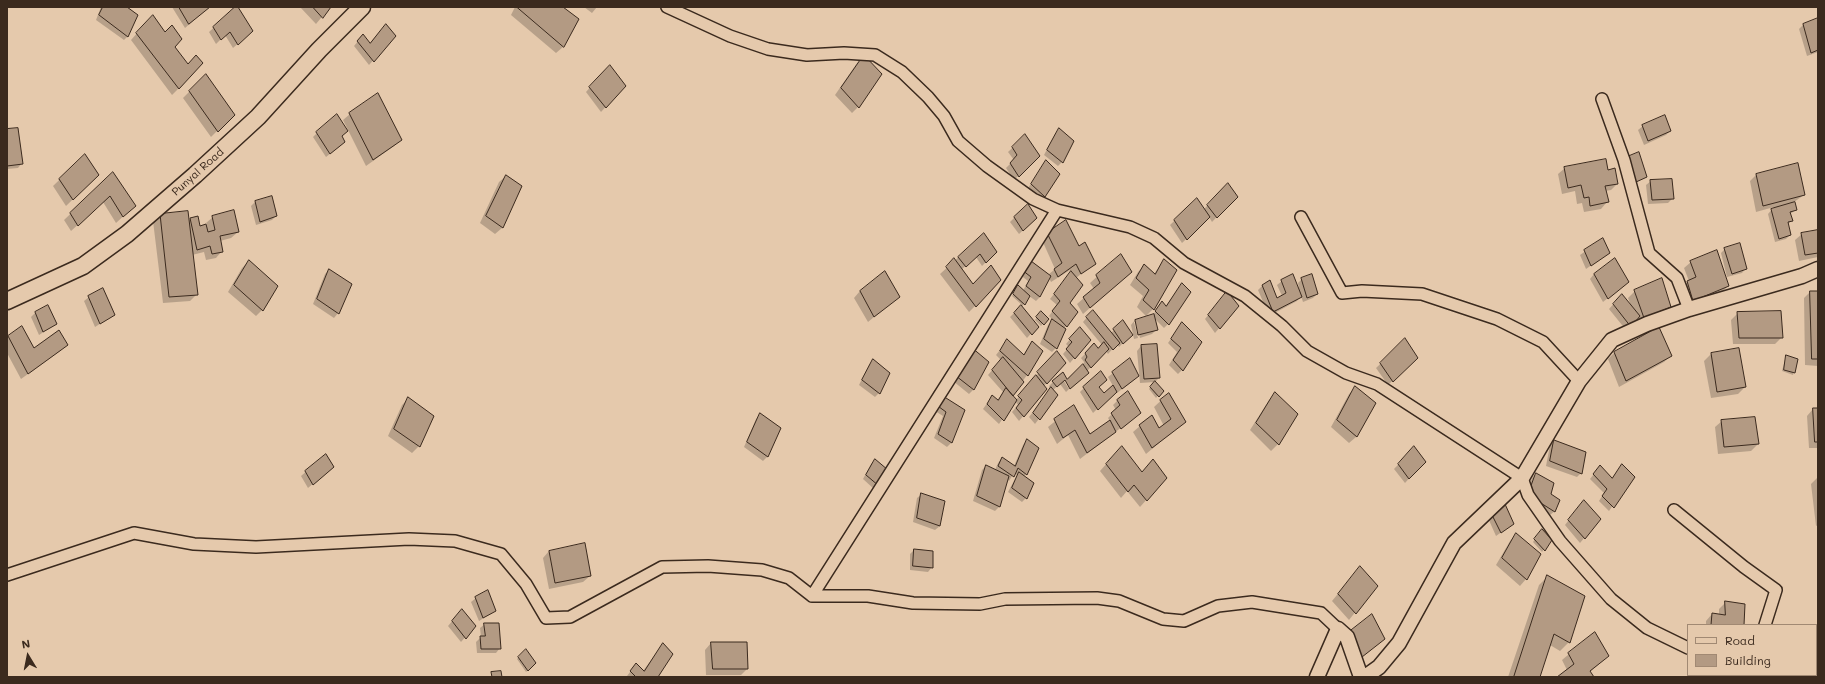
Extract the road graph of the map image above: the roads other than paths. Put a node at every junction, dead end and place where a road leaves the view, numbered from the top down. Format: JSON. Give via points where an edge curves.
{"nodes":[{"id":1,"x":362,"y":7,"type":"edge"},
{"id":2,"x":667,"y":7,"type":"edge"},
{"id":3,"x":1602,"y":99,"type":"dead end"},
{"id":4,"x":1057,"y":210,"type":"junction"},
{"id":5,"x":1301,"y":217,"type":"dead end"},
{"id":6,"x":1818,"y":269,"type":"edge"},
{"id":7,"x":7,"y":302,"type":"edge"},
{"id":8,"x":1689,"y":309,"type":"junction"},
{"id":9,"x":1579,"y":381,"type":"junction"},
{"id":10,"x":1522,"y":478,"type":"junction"},
{"id":11,"x":1674,"y":510,"type":"dead end"},
{"id":12,"x":7,"y":575,"type":"edge"},
{"id":13,"x":812,"y":596,"type":"junction"},
{"id":14,"x":1765,"y":624,"type":"edge"},
{"id":15,"x":1338,"y":629,"type":"junction"},
{"id":16,"x":1687,"y":648,"type":"edge"},
{"id":17,"x":1317,"y":677,"type":"edge"},
{"id":18,"x":1361,"y":677,"type":"edge"},
{"id":19,"x":1365,"y":677,"type":"edge"}],
"edges":[{"from":1,"to":7,"type":"main road","name":"Punyal Road","via":[[318,50],[258,117],[127,234],[83,266]]},
{"from":2,"to":4,"type":"street","via":[[730,36],[768,49],[807,55],[875,55],[902,72],[928,97],[944,116],[958,141],[987,166],[1033,199]]},
{"from":3,"to":8,"type":"street","via":[[1624,160],[1650,253],[1677,278]]},
{"from":4,"to":10,"type":"street","via":[[1130,227],[1154,238],[1184,263],[1245,296],[1282,326],[1307,351],[1346,373],[1377,384]]},
{"from":4,"to":13,"type":"street"},
{"from":5,"to":9,"type":"street","via":[[1342,293],[1362,291],[1422,294],[1497,319],[1543,342]]},
{"from":6,"to":8,"type":"street"},
{"from":8,"to":9,"type":"street","via":[[1612,340]]},
{"from":9,"to":10,"type":"street"},
{"from":10,"to":16,"type":"street","via":[[1528,495],[1560,542],[1611,598],[1647,628]]},
{"from":10,"to":19,"type":"street","via":[[1454,543],[1399,643],[1379,667]]},
{"from":11,"to":14,"type":"street","via":[[1744,568],[1776,590]]},
{"from":12,"to":13,"type":"street","via":[[134,533],[194,544],[256,547],[409,539],[455,541],[501,554],[526,584],[546,618],[570,617],[662,567],[708,566],[762,570],[789,578]]},
{"from":13,"to":15,"type":"street","via":[[868,596],[912,604],[980,604],[1005,599],[1097,598],[1119,601],[1162,619],[1184,621],[1218,606],[1252,602],[1321,613]]},
{"from":15,"to":17,"type":"street"},
{"from":15,"to":18,"type":"street","via":[[1347,637]]}]}
